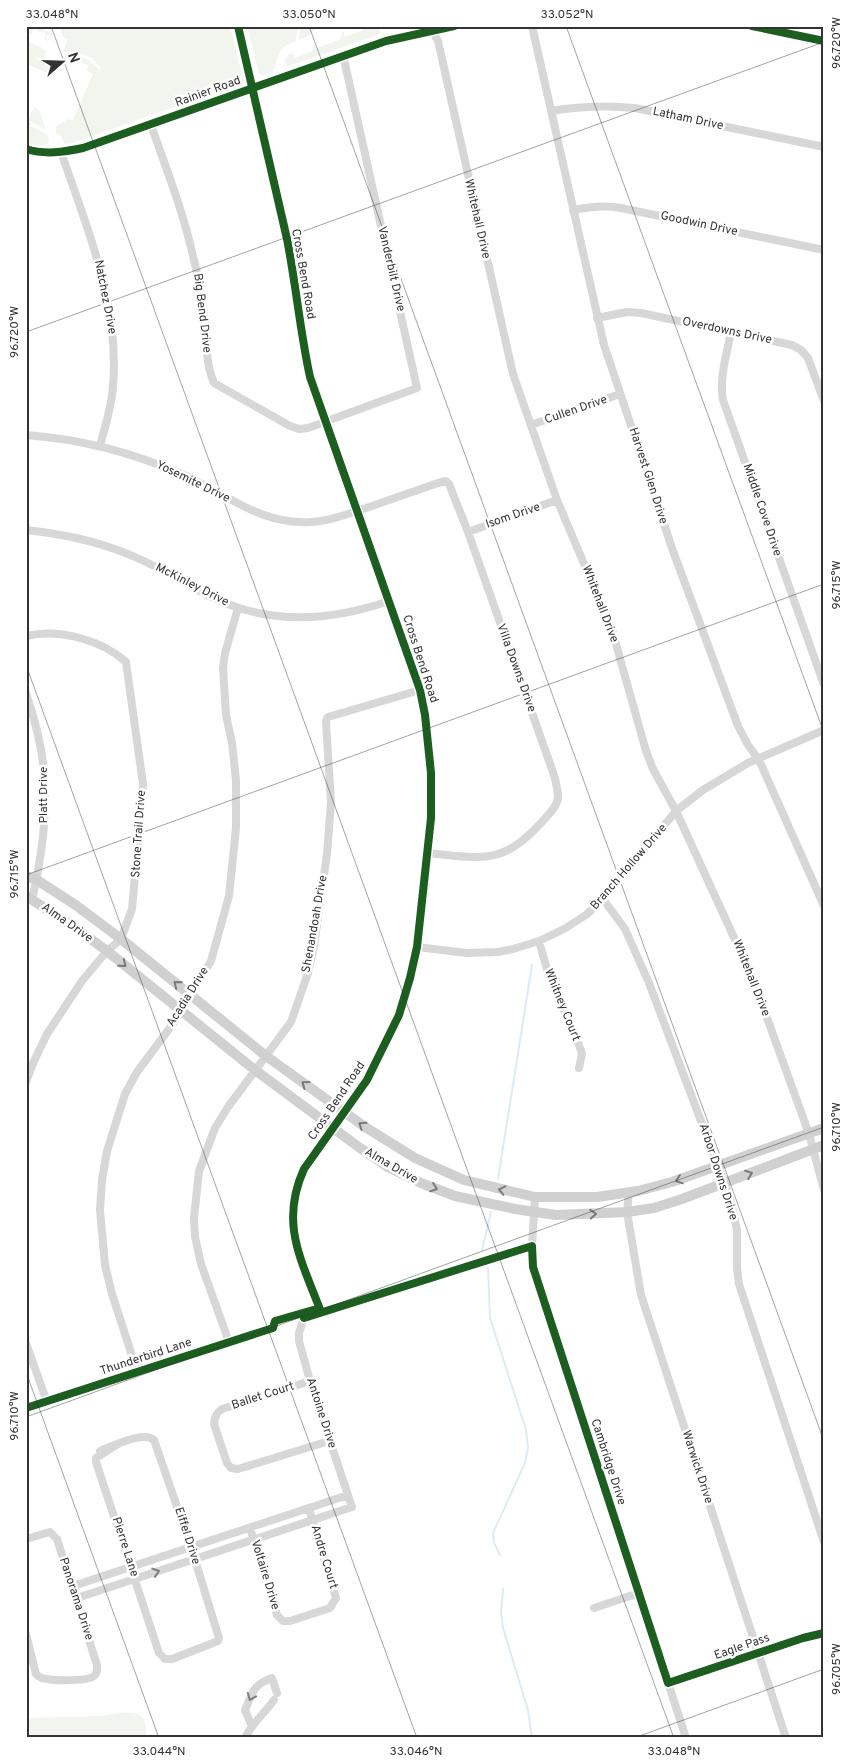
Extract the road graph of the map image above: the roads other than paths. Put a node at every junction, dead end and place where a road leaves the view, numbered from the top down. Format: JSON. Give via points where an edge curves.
{"nodes":[{"id":1,"x":238,"y":26,"type":"edge"},
{"id":2,"x":454,"y":26,"type":"edge"},
{"id":3,"x":532,"y":26,"type":"edge"},
{"id":4,"x":752,"y":26,"type":"edge"},
{"id":5,"x":764,"y":27,"type":"edge"},
{"id":6,"x":432,"y":31,"type":"junction"},
{"id":7,"x":824,"y":41,"type":"edge"},
{"id":8,"x":344,"y":55,"type":"junction"},
{"id":9,"x":254,"y":88,"type":"junction"},
{"id":10,"x":551,"y":111,"type":"junction"},
{"id":11,"x":151,"y":125,"type":"junction"},
{"id":12,"x":824,"y":147,"type":"edge"},
{"id":13,"x":26,"y":149,"type":"edge"},
{"id":14,"x":61,"y":152,"type":"junction"},
{"id":15,"x":573,"y":210,"type":"junction"},
{"id":16,"x":824,"y":250,"type":"edge"},
{"id":17,"x":597,"y":318,"type":"junction"},
{"id":18,"x":732,"y":332,"type":"junction"},
{"id":19,"x":620,"y":394,"type":"junction"},
{"id":20,"x":823,"y":397,"type":"edge"},
{"id":21,"x":326,"y":422,"type":"junction"},
{"id":22,"x":531,"y":425,"type":"junction"},
{"id":23,"x":26,"y":435,"type":"edge"},
{"id":24,"x":100,"y":446,"type":"junction"},
{"id":25,"x":557,"y":500,"type":"junction"},
{"id":26,"x":357,"y":511,"type":"junction"},
{"id":27,"x":26,"y":530,"type":"edge"},
{"id":28,"x":468,"y":532,"type":"junction"},
{"id":29,"x":389,"y":601,"type":"junction"},
{"id":30,"x":238,"y":608,"type":"junction"},
{"id":31,"x":26,"y":636,"type":"edge"},
{"id":32,"x":824,"y":686,"type":"edge"},
{"id":33,"x":420,"y":690,"type":"junction"},
{"id":34,"x":26,"y":693,"type":"edge"},
{"id":35,"x":824,"y":730,"type":"edge"},
{"id":36,"x":760,"y":760,"type":"junction"},
{"id":37,"x":676,"y":812,"type":"junction"},
{"id":38,"x":428,"y":853,"type":"junction"},
{"id":39,"x":26,"y":876,"type":"edge"},
{"id":40,"x":37,"y":880,"type":"junction"},
{"id":41,"x":29,"y":897,"type":"edge"},
{"id":42,"x":603,"y":899,"type":"junction"},
{"id":43,"x":824,"y":906,"type":"edge"},
{"id":44,"x":121,"y":939,"type":"junction"},
{"id":45,"x":539,"y":941,"type":"junction"},
{"id":46,"x":417,"y":947,"type":"junction"},
{"id":47,"x":107,"y":951,"type":"junction"},
{"id":48,"x":191,"y":996,"type":"junction"},
{"id":49,"x":181,"y":1011,"type":"junction"},
{"id":50,"x":266,"y":1056,"type":"junction"},
{"id":51,"x":30,"y":1059,"type":"edge"},
{"id":52,"x":579,"y":1068,"type":"dead end"},
{"id":53,"x":255,"y":1070,"type":"junction"},
{"id":54,"x":26,"y":1082,"type":"edge"},
{"id":55,"x":345,"y":1112,"type":"junction"},
{"id":56,"x":333,"y":1127,"type":"junction"},
{"id":57,"x":824,"y":1128,"type":"edge"},
{"id":58,"x":809,"y":1134,"type":"junction"},
{"id":59,"x":819,"y":1147,"type":"edge"},
{"id":60,"x":718,"y":1166,"type":"junction"},
{"id":61,"x":723,"y":1184,"type":"junction"},
{"id":62,"x":824,"y":1190,"type":"edge"},
{"id":63,"x":629,"y":1192,"type":"junction"},
{"id":64,"x":536,"y":1197,"type":"junction"},
{"id":65,"x":533,"y":1212,"type":"junction"},
{"id":66,"x":627,"y":1212,"type":"junction"},
{"id":67,"x":532,"y":1246,"type":"junction"},
{"id":68,"x":321,"y":1312,"type":"junction"},
{"id":69,"x":273,"y":1328,"type":"dead end"},
{"id":70,"x":229,"y":1342,"type":"junction"},
{"id":71,"x":26,"y":1343,"type":"edge"},
{"id":72,"x":137,"y":1372,"type":"junction"},
{"id":73,"x":310,"y":1381,"type":"junction"},
{"id":74,"x":47,"y":1402,"type":"junction"},
{"id":75,"x":26,"y":1408,"type":"edge"},
{"id":76,"x":329,"y":1441,"type":"junction"},
{"id":77,"x":118,"y":1444,"type":"joint"},
{"id":78,"x":348,"y":1495,"type":"junction"},
{"id":79,"x":328,"y":1502,"type":"junction"},
{"id":80,"x":309,"y":1509,"type":"junction"},
{"id":81,"x":332,"y":1514,"type":"junction"},
{"id":82,"x":277,"y":1520,"type":"junction"},
{"id":83,"x":313,"y":1521,"type":"junction"},
{"id":84,"x":250,"y":1528,"type":"junction"},
{"id":85,"x":281,"y":1532,"type":"junction"},
{"id":86,"x":26,"y":1539,"type":"edge"},
{"id":87,"x":214,"y":1540,"type":"junction"},
{"id":88,"x":254,"y":1540,"type":"junction"},
{"id":89,"x":824,"y":1542,"type":"edge"},
{"id":90,"x":191,"y":1547,"type":"junction"},
{"id":91,"x":217,"y":1552,"type":"junction"},
{"id":92,"x":195,"y":1560,"type":"junction"},
{"id":93,"x":132,"y":1567,"type":"junction"},
{"id":94,"x":136,"y":1579,"type":"junction"},
{"id":95,"x":73,"y":1586,"type":"junction"},
{"id":96,"x":638,"y":1593,"type":"junction"},
{"id":97,"x":77,"y":1598,"type":"junction"},
{"id":98,"x":594,"y":1608,"type":"dead end"},
{"id":99,"x":283,"y":1621,"type":"joint"},
{"id":100,"x":824,"y":1632,"type":"edge"},
{"id":101,"x":26,"y":1634,"type":"edge"},
{"id":102,"x":758,"y":1654,"type":"junction"},
{"id":103,"x":165,"y":1659,"type":"joint"},
{"id":104,"x":668,"y":1683,"type":"junction"},
{"id":105,"x":252,"y":1724,"type":"junction"},
{"id":106,"x":245,"y":1738,"type":"edge"},
{"id":107,"x":686,"y":1738,"type":"edge"},
{"id":108,"x":786,"y":1738,"type":"edge"}],
"edges":[{"from":1,"to":9,"type":"street","name":"Cross Bend Road"},
{"from":2,"to":6,"type":"street","name":"Rainier Road"},
{"from":3,"to":10,"type":"street","name":"Harvest Glen Drive"},
{"from":4,"to":5,"type":"street"},
{"from":5,"to":7,"type":"street"},
{"from":6,"to":8,"type":"street","name":"Rainier Road"},
{"from":6,"to":22,"type":"street","name":"Whitehall Drive","via":[[438,41],[507,352]]},
{"from":8,"to":9,"type":"street","name":"Rainier Road"},
{"from":8,"to":21,"type":"street","name":"Vanderbilt Drive","via":[[417,388]]},
{"from":9,"to":11,"type":"street","name":"Rainier Road"},
{"from":9,"to":21,"type":"street","name":"Cross Bend Road","via":[[294,274],[310,377]]},
{"from":10,"to":12,"type":"street","name":"Latham Drive","via":[[580,106],[635,108]]},
{"from":10,"to":15,"type":"street","name":"Harvest Glen Drive"},
{"from":11,"to":14,"type":"street","name":"Rainier Road"},
{"from":11,"to":21,"type":"street","name":"Big Bend Drive","via":[[193,254],[203,304],[207,363],[214,383],[290,426],[308,428]]},
{"from":13,"to":14,"type":"street","name":"Rainier Road"},
{"from":14,"to":24,"type":"street","name":"Natchez Drive","via":[[96,250],[111,318],[113,387]]},
{"from":15,"to":16,"type":"street","name":"Goodwin Drive","via":[[608,206],[621,208]]},
{"from":15,"to":17,"type":"street","name":"Harvest Glen Drive"},
{"from":17,"to":18,"type":"street","name":"Overdowns Drive","via":[[627,312],[641,313]]},
{"from":17,"to":19,"type":"street","name":"Harvest Glen Drive"},
{"from":18,"to":20,"type":"street","name":"Overdowns Drive","via":[[786,343],[801,350],[808,358]]},
{"from":18,"to":32,"type":"street","name":"Middle Cove Drive","via":[[722,378],[723,400]]},
{"from":19,"to":22,"type":"street","name":"Cullen Drive"},
{"from":19,"to":36,"type":"street","name":"Harvest Glen Drive","via":[[673,551],[738,726]]},
{"from":21,"to":26,"type":"street","name":"Cross Bend Road"},
{"from":22,"to":25,"type":"street","name":"Whitehall Drive"},
{"from":23,"to":24,"type":"street","name":"Yosemite Drive"},
{"from":24,"to":26,"type":"street","name":"Yosemite Drive","via":[[185,475],[271,518],[311,522]]},
{"from":25,"to":28,"type":"street","name":"Isom Drive"},
{"from":25,"to":37,"type":"street","name":"Whitehall Drive","via":[[612,630],[646,751]]},
{"from":26,"to":28,"type":"street","name":"Villa Downs Drive","via":[[446,481]]},
{"from":26,"to":29,"type":"street","name":"Cross Bend Road"},
{"from":27,"to":30,"type":"street","name":"McKinley Drive","via":[[78,538],[108,547],[142,560],[202,593]]},
{"from":28,"to":38,"type":"street","name":"Villa Downs Drive","via":[[559,795],[556,807],[521,844],[508,851],[477,858]]},
{"from":29,"to":30,"type":"street","name":"McKinley Drive","via":[[341,615],[314,618],[291,618]]},
{"from":29,"to":33,"type":"street","name":"Cross Bend Road"},
{"from":30,"to":48,"type":"street","name":"Acadia Drive","via":[[223,668],[236,780],[236,828],[229,896],[212,961]]},
{"from":31,"to":44,"type":"street","name":"Stone Trail Drive","via":[[53,634],[88,639],[118,654],[126,662],[142,784],[132,909]]},
{"from":33,"to":38,"type":"street","name":"Cross Bend Road","via":[[426,714],[431,773]]},
{"from":33,"to":50,"type":"street","name":"Shenandoah Drive","via":[[328,717],[326,721],[331,803],[314,946],[291,1022]]},
{"from":34,"to":40,"type":"street","name":"Platt Drive","via":[[36,722],[46,781],[46,809]]},
{"from":35,"to":36,"type":"street","name":"Branch Hollow Drive"},
{"from":36,"to":37,"type":"street","name":"Branch Hollow Drive","via":[[703,790]]},
{"from":36,"to":43,"type":"street","name":"Harvest Glen Drive"},
{"from":37,"to":42,"type":"street","name":"Branch Hollow Drive"},
{"from":37,"to":58,"type":"street","name":"Whitehall Drive","via":[[753,979]]},
{"from":38,"to":46,"type":"street","name":"Cross Bend Road"},
{"from":39,"to":40,"type":"main road","name":"Alma Drive"},
{"from":40,"to":41,"type":"street","name":"Platt Drive"},
{"from":40,"to":44,"type":"main road","name":"Alma Drive"},
{"from":41,"to":47,"type":"main road","name":"Alma Drive"},
{"from":42,"to":45,"type":"street","name":"Branch Hollow Drive","via":[[586,915]]},
{"from":42,"to":60,"type":"street","name":"Arbor Downs Drive","via":[[625,929],[649,983]]},
{"from":44,"to":47,"type":"street","name":"Stone Trail Drive"},
{"from":48,"to":44,"type":"main road","name":"Alma Drive","one_way":true},
{"from":45,"to":46,"type":"street","name":"Branch Hollow Drive","via":[[490,953]]},
{"from":45,"to":52,"type":"street","name":"Whitney Court","via":[[548,973],[582,1054]]},
{"from":46,"to":55,"type":"street","name":"Cross Bend Road","via":[[399,1015],[367,1080]]},
{"from":47,"to":49,"type":"main road","name":"Alma Drive","one_way":true},
{"from":47,"to":51,"type":"street","name":"Stone Trail Drive","via":[[64,1006]]},
{"from":48,"to":49,"type":"street","name":"Acadia Drive"},
{"from":48,"to":50,"type":"main road","name":"Alma Drive"},
{"from":49,"to":53,"type":"main road","name":"Alma Drive"},
{"from":49,"to":72,"type":"street","name":"Acadia Drive","via":[[125,1094],[107,1151],[102,1180],[100,1210],[105,1265]]},
{"from":50,"to":53,"type":"street","name":"Shenandoah Drive"},
{"from":55,"to":50,"type":"main road","name":"Alma Drive","one_way":true},
{"from":51,"to":54,"type":"street","name":"Stone Trail Drive"},
{"from":53,"to":56,"type":"main road","name":"Alma Drive"},
{"from":53,"to":70,"type":"street","name":"Shenandoah Drive","via":[[215,1128],[199,1171],[196,1194],[195,1237],[201,1264]]},
{"from":55,"to":56,"type":"street","name":"Cross Bend Road"},
{"from":64,"to":55,"type":"main road","name":"Alma Drive","one_way":true,"via":[[464,1180],[437,1169],[390,1144]]},
{"from":56,"to":65,"type":"main road","name":"Alma Drive","one_way":true,"via":[[388,1167],[424,1185],[470,1200]]},
{"from":56,"to":68,"type":"street","name":"Cross Bend Road","via":[[297,1185],[292,1216],[296,1246]]},
{"from":57,"to":58,"type":"main road","name":"Alma Drive"},
{"from":58,"to":59,"type":"street","name":"Whitehall Drive"},
{"from":58,"to":60,"type":"main road","name":"Alma Drive"},
{"from":61,"to":59,"type":"main road","name":"Alma Drive","one_way":true},
{"from":59,"to":62,"type":"street","name":"Whitehall Drive"},
{"from":60,"to":61,"type":"street","name":"Arbor Downs Drive"},
{"from":60,"to":63,"type":"main road","name":"Alma Drive","one_way":true},
{"from":61,"to":66,"type":"main road","name":"Alma Drive","via":[[664,1205]]},
{"from":61,"to":89,"type":"street","name":"Arbor Downs Drive","via":[[730,1198],[737,1230],[739,1284]]},
{"from":63,"to":64,"type":"main road","name":"Alma Drive","via":[[597,1197]]},
{"from":63,"to":66,"type":"street","name":"Warwick Drive"},
{"from":64,"to":65,"type":"street","name":"Cambridge Drive"},
{"from":65,"to":66,"type":"main road","name":"Alma Drive","one_way":true,"via":[[570,1215]]},
{"from":65,"to":67,"type":"street","name":"Cambridge Drive"},
{"from":66,"to":102,"type":"street","name":"Warwick Drive","via":[[640,1295]]},
{"from":67,"to":68,"type":"street"},
{"from":67,"to":96,"type":"street","name":"Cambridge Drive","via":[[533,1267]]},
{"from":68,"to":73,"type":"street","name":"Antoine Drive","via":[[304,1318],[299,1333]]},
{"from":69,"to":70,"type":"street","name":"Thunderbird Lane"},
{"from":70,"to":72,"type":"street","name":"Thunderbird Lane"},
{"from":71,"to":74,"type":"street"},
{"from":72,"to":74,"type":"street","name":"Thunderbird Lane"},
{"from":73,"to":76,"type":"street","name":"Antoine Drive"},
{"from":73,"to":76,"type":"street","name":"Ballet Court","via":[[222,1409],[217,1412],[214,1424],[227,1463],[238,1469]]},
{"from":74,"to":75,"type":"street","name":"Thunderbird Lane"},
{"from":76,"to":78,"type":"street","name":"Antoine Drive"},
{"from":77,"to":90,"type":"street","name":"Eiffel Drive","via":[[143,1436],[151,1437],[156,1443]]},
{"from":77,"to":93,"type":"street","name":"Pierre Lane","via":[[96,1458],[96,1462]]},
{"from":78,"to":79,"type":"street"},
{"from":78,"to":81,"type":"street","name":"Antoine Drive","via":[[352,1507]]},
{"from":79,"to":80,"type":"street"},
{"from":79,"to":81,"type":"street"},
{"from":80,"to":82,"type":"street"},
{"from":80,"to":83,"type":"street","name":"Andre Court"},
{"from":81,"to":83,"type":"street"},
{"from":82,"to":84,"type":"street"},
{"from":82,"to":85,"type":"street"},
{"from":83,"to":85,"type":"street"},
{"from":83,"to":99,"type":"street","name":"Andre Court","via":[[336,1598],[330,1608]]},
{"from":84,"to":87,"type":"street"},
{"from":84,"to":88,"type":"street","name":"Voltaire Drive"},
{"from":85,"to":88,"type":"street"},
{"from":86,"to":95,"type":"street","name":"Panorama Drive","via":[[50,1532],[57,1539]]},
{"from":87,"to":90,"type":"street"},
{"from":87,"to":91,"type":"street"},
{"from":88,"to":91,"type":"street"},
{"from":88,"to":99,"type":"street","name":"Voltaire Drive","via":[[277,1615]]},
{"from":90,"to":92,"type":"street","name":"Eiffel Drive"},
{"from":90,"to":93,"type":"street"},
{"from":91,"to":92,"type":"street"},
{"from":94,"to":92,"type":"street","one_way":true},
{"from":92,"to":103,"type":"street","name":"Eiffel Drive","via":[[218,1642]]},
{"from":93,"to":94,"type":"street","name":"Pierre Lane"},
{"from":93,"to":95,"type":"street"},
{"from":94,"to":97,"type":"street"},
{"from":94,"to":103,"type":"street","name":"Pierre Lane","via":[[159,1653]]},
{"from":95,"to":97,"type":"street","name":"Panorama Drive"},
{"from":96,"to":98,"type":"street"},
{"from":96,"to":104,"type":"street","name":"Cambridge Drive"},
{"from":97,"to":101,"type":"street","name":"Panorama Drive","via":[[97,1669],[94,1676],[87,1680],[47,1680],[40,1677],[36,1674]]},
{"from":100,"to":102,"type":"street","name":"Eagle Pass"},
{"from":102,"to":104,"type":"street","name":"Eagle Pass"},
{"from":102,"to":108,"type":"street","name":"Warwick Drive"},
{"from":104,"to":107,"type":"street","name":"Cambridge Drive"},
{"from":105,"to":105,"type":"street","one_way":true,"via":[[264,1714],[275,1697],[272,1678],[261,1682],[252,1692],[245,1710]]},
{"from":105,"to":106,"type":"street"}]}
